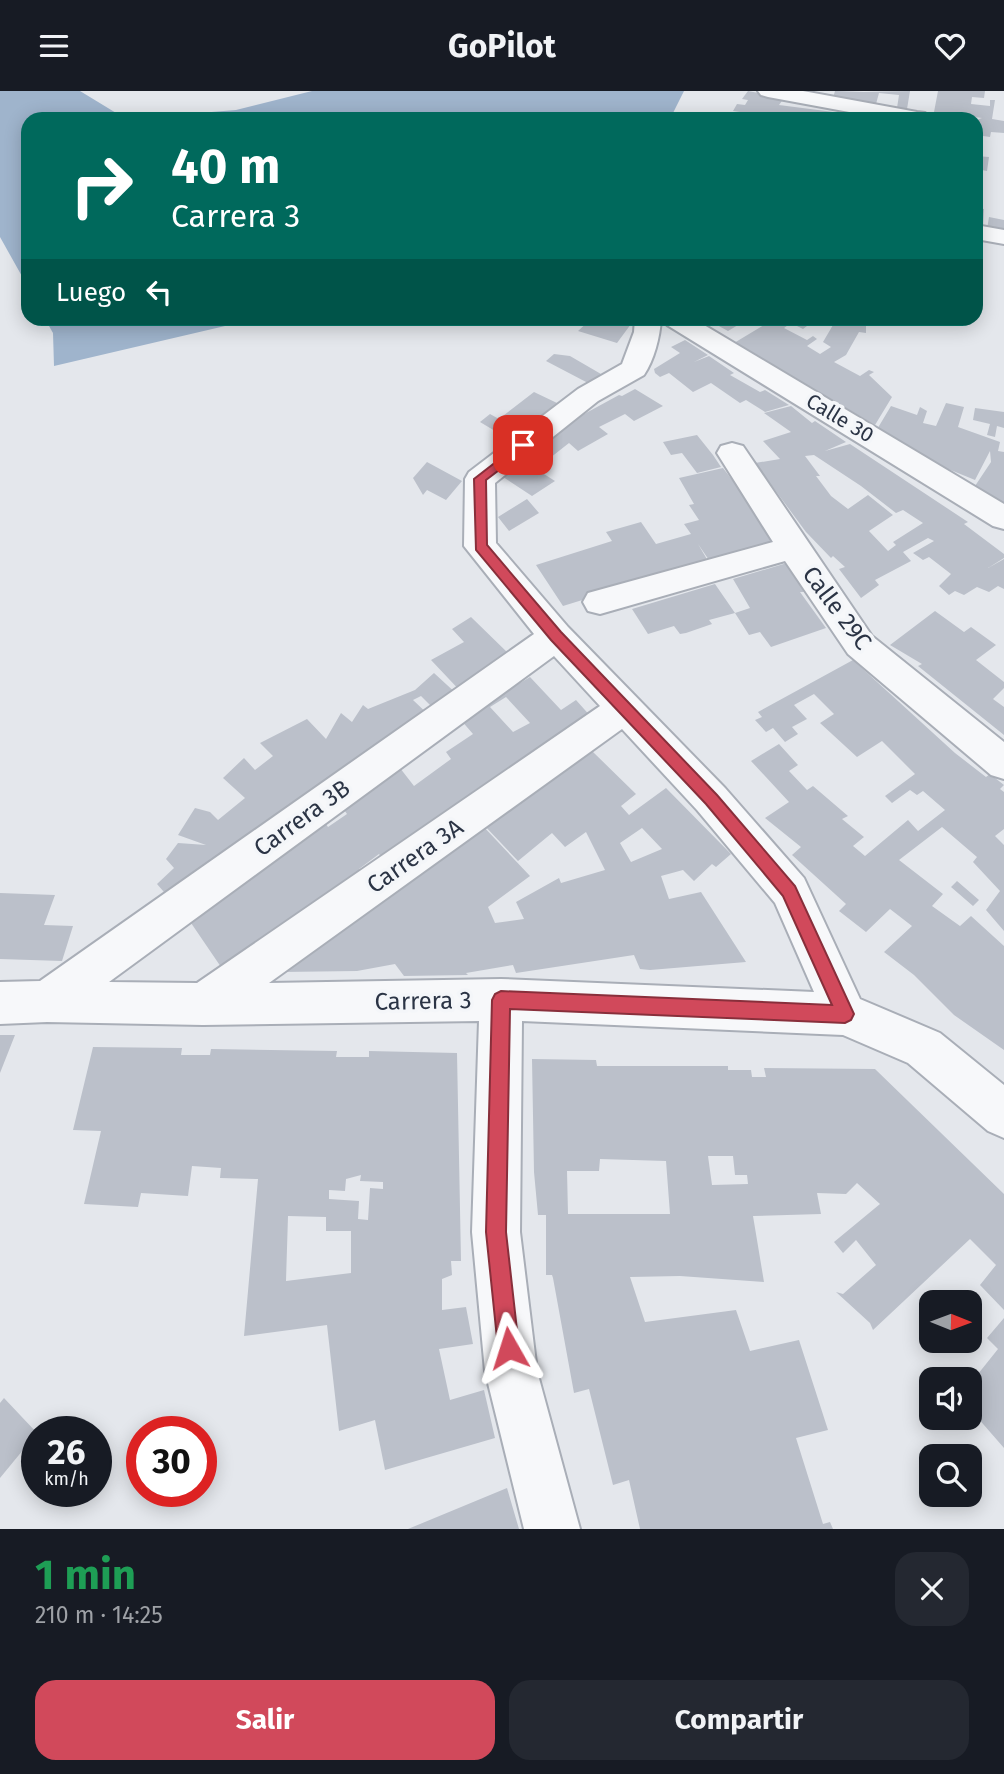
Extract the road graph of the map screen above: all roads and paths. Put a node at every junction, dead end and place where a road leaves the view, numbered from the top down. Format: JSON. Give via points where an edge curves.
{"nodes":[{"id":1,"x":768,"y":91,"type":"edge"},
{"id":2,"x":921,"y":91,"type":"edge"},
{"id":3,"x":884,"y":112,"type":"edge"},
{"id":4,"x":918,"y":112,"type":"edge"},
{"id":5,"x":983,"y":233,"type":"edge"},
{"id":6,"x":1004,"y":237,"type":"edge"},
{"id":7,"x":648,"y":326,"type":"edge"},
{"id":8,"x":688,"y":326,"type":"edge"},
{"id":9,"x":732,"y":453,"type":"dead end"},
{"id":10,"x":1004,"y":518,"type":"edge"},
{"id":11,"x":793,"y":548,"type":"junction"},
{"id":12,"x":600,"y":602,"type":"dead end"},
{"id":13,"x":556,"y":636,"type":"junction"},
{"id":14,"x":626,"y":707,"type":"junction"},
{"id":15,"x":1004,"y":764,"type":"edge"},
{"id":16,"x":501,"y":1000,"type":"junction"},
{"id":17,"x":47,"y":1001,"type":"junction"},
{"id":18,"x":0,"y":1003,"type":"edge"},
{"id":19,"x":203,"y":1005,"type":"junction"},
{"id":20,"x":845,"y":1014,"type":"junction"},
{"id":21,"x":1004,"y":1115,"type":"edge"},
{"id":22,"x":552,"y":1529,"type":"edge"}],
"edges":[{"from":1,"to":3,"type":"street"},
{"from":2,"to":4,"type":"street"},
{"from":5,"to":6,"type":"street"},
{"from":7,"to":13,"type":"street","via":[[634,369],[588,395],[480,479],[480,546]]},
{"from":8,"to":10,"type":"street","name":"Calle 30"},
{"from":9,"to":11,"type":"street","name":"Calle 29C"},
{"from":11,"to":12,"type":"street"},
{"from":11,"to":15,"type":"street","name":"Calle 29C","via":[[860,645]]},
{"from":13,"to":14,"type":"street"},
{"from":13,"to":17,"type":"street","name":"Carrera 3B"},
{"from":14,"to":19,"type":"street","name":"Carrera 3A"},
{"from":14,"to":20,"type":"street","via":[[789,891]]},
{"from":16,"to":19,"type":"street","name":"Carrera 3"},
{"from":16,"to":20,"type":"street","name":"Carrera 3"},
{"from":16,"to":22,"type":"street","via":[[496,1232],[511,1371]]},
{"from":17,"to":18,"type":"street","name":"Carrera 3"},
{"from":17,"to":19,"type":"street","name":"Carrera 3"},
{"from":20,"to":21,"type":"street","via":[[924,1048]]}]}
